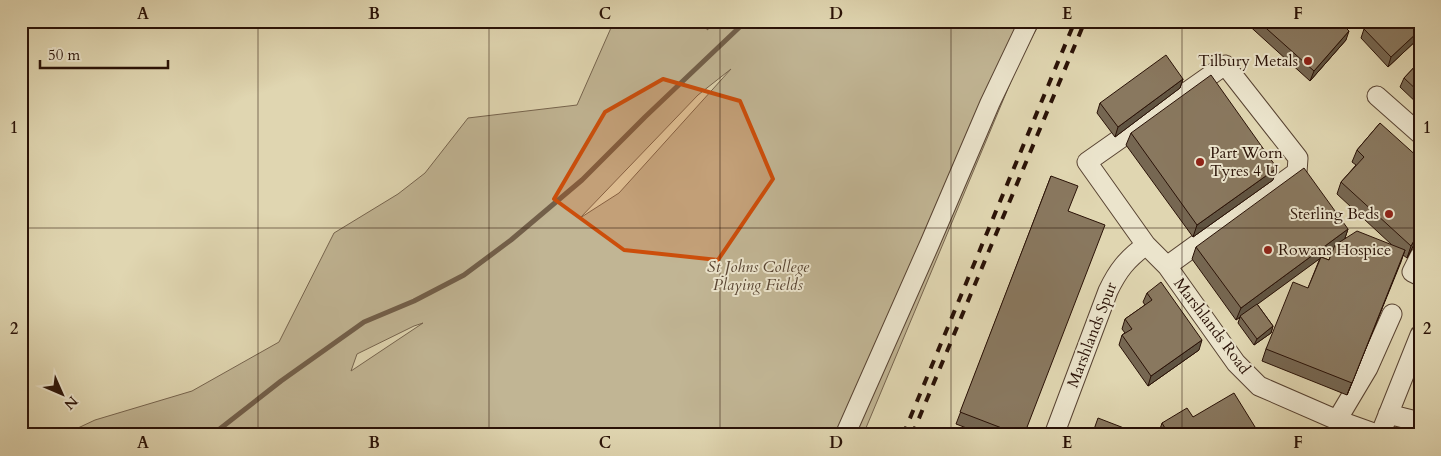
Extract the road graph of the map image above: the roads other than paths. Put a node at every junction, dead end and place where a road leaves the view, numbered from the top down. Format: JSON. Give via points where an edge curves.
{"nodes":[{"id":1,"x":1029,"y":21,"type":"edge"},
{"id":2,"x":1378,"y":96,"type":"dead end"},
{"id":3,"x":1420,"y":134,"type":"edge"},
{"id":4,"x":1146,"y":245,"type":"junction"},
{"id":5,"x":1420,"y":256,"type":"edge"},
{"id":6,"x":1167,"y":266,"type":"junction"},
{"id":7,"x":1420,"y":276,"type":"edge"},
{"id":8,"x":1392,"y":314,"type":"dead end"},
{"id":9,"x":1420,"y":335,"type":"edge"},
{"id":10,"x":1414,"y":361,"type":"edge"},
{"id":11,"x":1388,"y":414,"type":"junction"},
{"id":12,"x":1337,"y":420,"type":"junction"},
{"id":13,"x":1420,"y":422,"type":"edge"},
{"id":14,"x":845,"y":435,"type":"edge"},
{"id":15,"x":1054,"y":435,"type":"edge"},
{"id":16,"x":1380,"y":435,"type":"edge"}],
"edges":[{"from":1,"to":14,"type":"street"},
{"from":2,"to":3,"type":"street"},
{"from":4,"to":6,"type":"street","name":"Marshlands Road"},
{"from":4,"to":6,"type":"street","name":"Marshlands Road","via":[[1087,162],[1225,65],[1298,158],[1297,172]]},
{"from":4,"to":15,"type":"street","name":"Marshlands Spur","via":[[1117,273],[1108,291]]},
{"from":5,"to":7,"type":"street","via":[[1412,272]]},
{"from":6,"to":12,"type":"street","name":"Marshlands Road","via":[[1236,362],[1259,386]]},
{"from":8,"to":12,"type":"street","via":[[1368,368]]},
{"from":9,"to":10,"type":"street"},
{"from":10,"to":11,"type":"street"},
{"from":11,"to":13,"type":"street"},
{"from":11,"to":16,"type":"street"},
{"from":12,"to":16,"type":"street","name":"Marshlands Road"}]}
